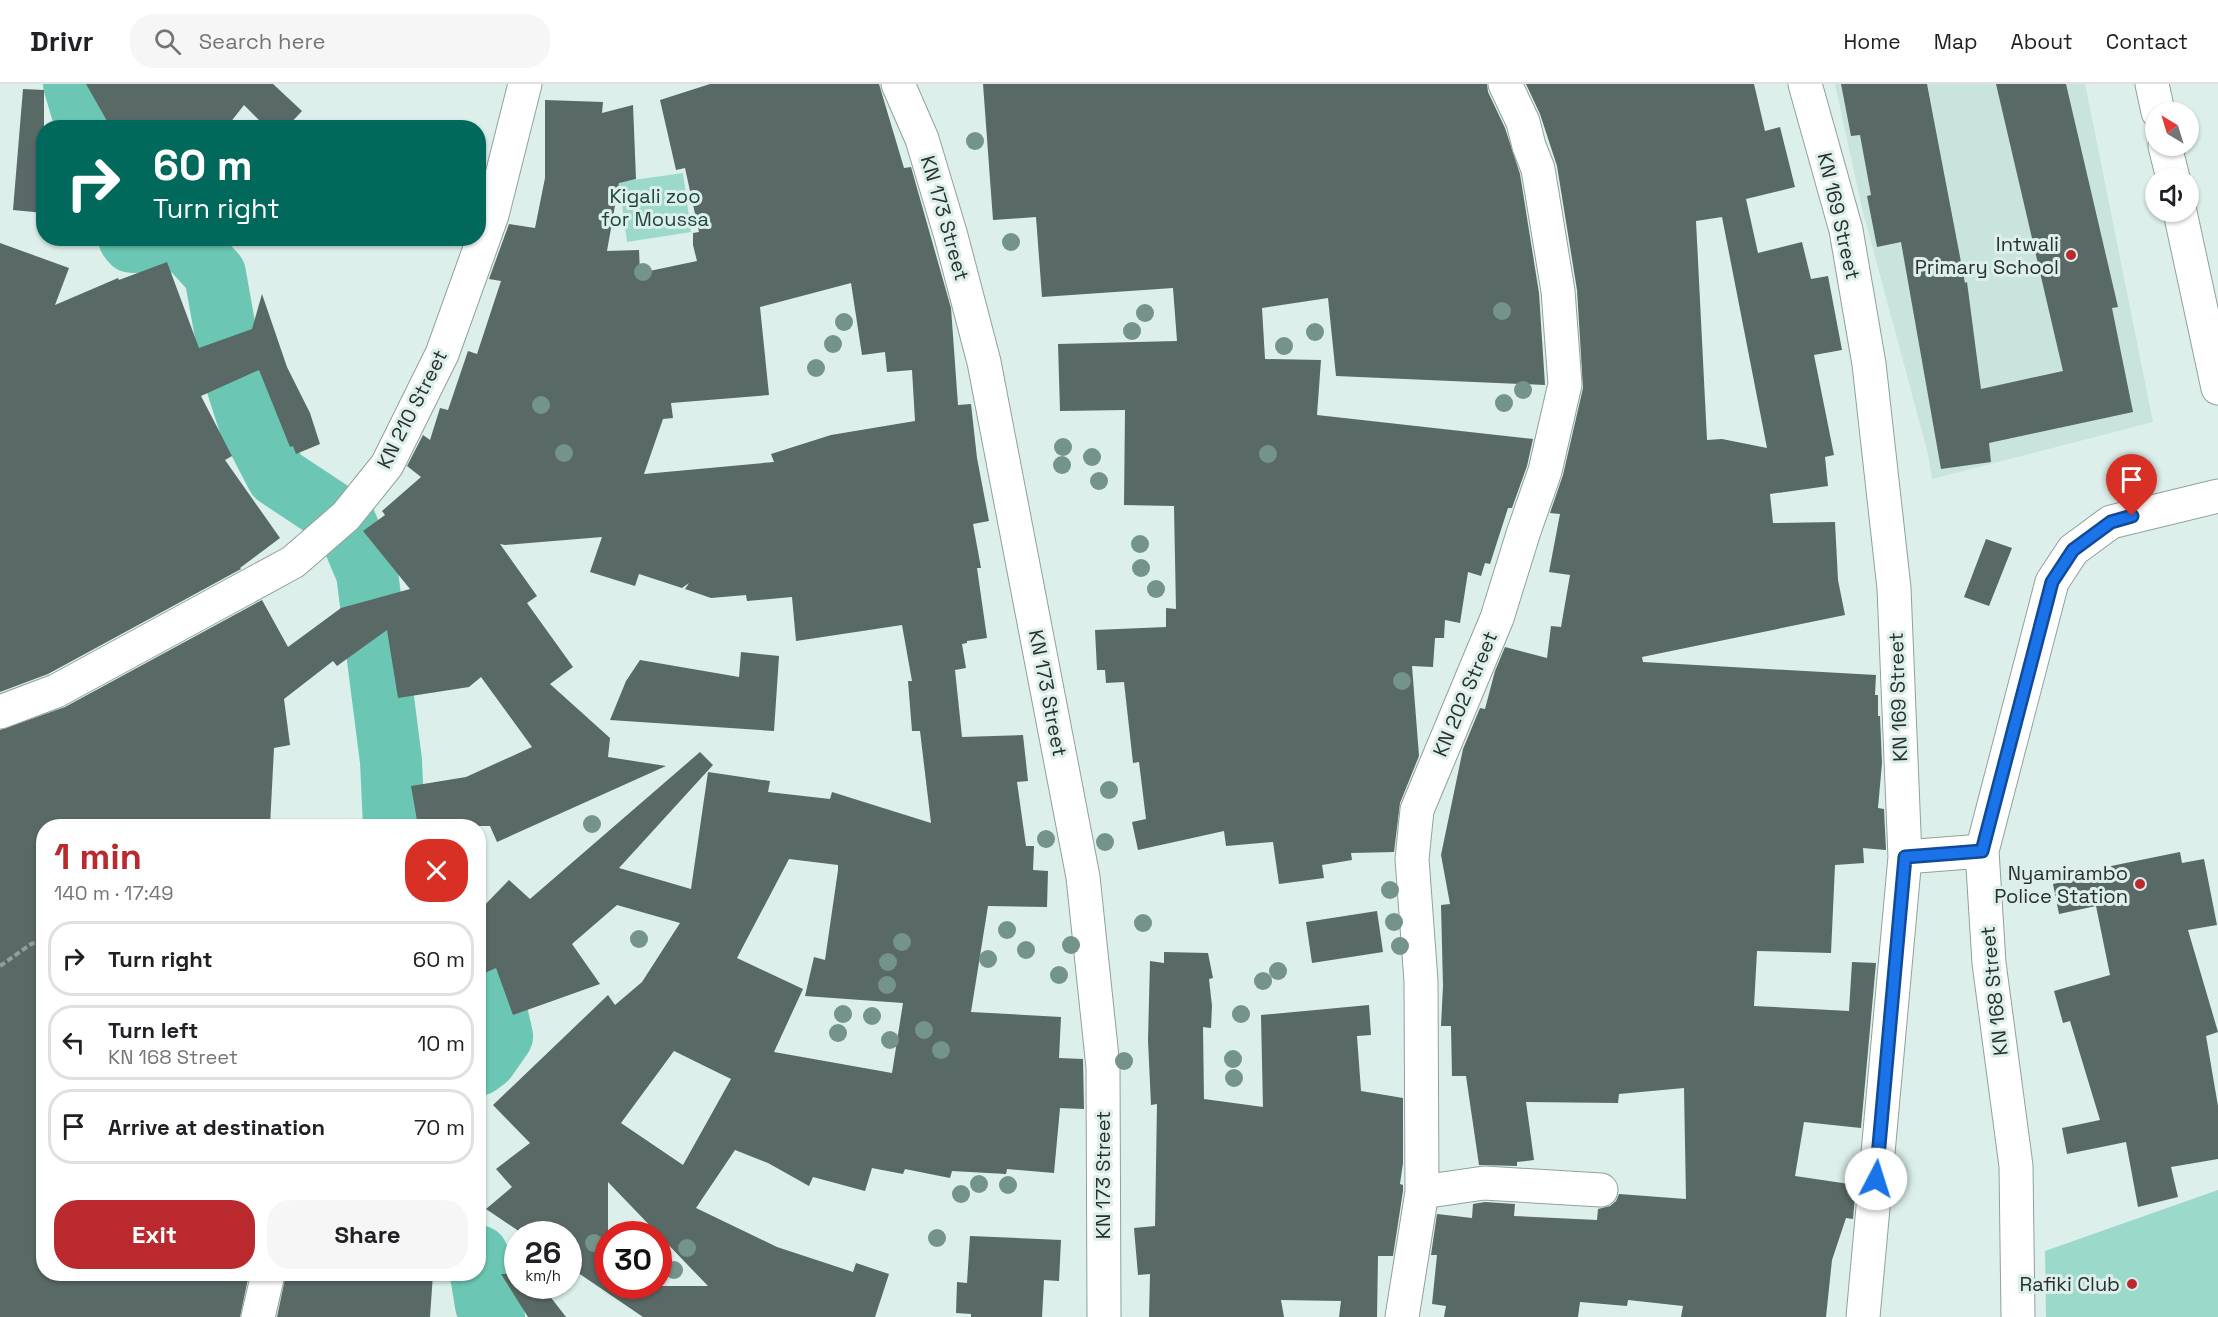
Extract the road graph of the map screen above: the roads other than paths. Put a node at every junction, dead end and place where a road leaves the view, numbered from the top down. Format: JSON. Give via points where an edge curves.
{"nodes":[{"id":1,"x":525,"y":84,"type":"edge"},
{"id":2,"x":898,"y":84,"type":"edge"},
{"id":3,"x":1505,"y":84,"type":"edge"},
{"id":4,"x":1805,"y":84,"type":"edge"},
{"id":5,"x":2152,"y":84,"type":"edge"},
{"id":6,"x":2156,"y":102,"type":"edge"},
{"id":7,"x":2182,"y":222,"type":"edge"},
{"id":8,"x":486,"y":232,"type":"edge"},
{"id":9,"x":481,"y":246,"type":"edge"},
{"id":10,"x":2218,"y":388,"type":"edge"},
{"id":11,"x":2218,"y":496,"type":"edge"},
{"id":12,"x":0,"y":712,"type":"edge"},
{"id":13,"x":1982,"y":851,"type":"junction"},
{"id":14,"x":1905,"y":857,"type":"junction"},
{"id":15,"x":1601,"y":1190,"type":"dead end"},
{"id":16,"x":1422,"y":1192,"type":"junction"},
{"id":17,"x":266,"y":1281,"type":"edge"},
{"id":18,"x":258,"y":1317,"type":"edge"},
{"id":19,"x":1104,"y":1317,"type":"edge"},
{"id":20,"x":1402,"y":1317,"type":"edge"},
{"id":21,"x":1863,"y":1317,"type":"edge"},
{"id":22,"x":2018,"y":1317,"type":"edge"}],
"edges":[{"from":1,"to":8,"type":"street","name":"KN 210 Street"},
{"from":2,"to":19,"type":"street","name":"KN 173 Street","via":[[922,139],[984,362],[1083,877],[1103,1067]]},
{"from":3,"to":16,"type":"street","name":"KN 202 Street","via":[[1523,122],[1538,169],[1558,291],[1565,384],[1545,471],[1497,618],[1417,810],[1412,859],[1421,981]]},
{"from":4,"to":14,"type":"street","name":"KN 169 Street","via":[[1846,230],[1869,364],[1894,588]]},
{"from":5,"to":6,"type":"street"},
{"from":7,"to":10,"type":"street"},
{"from":9,"to":12,"type":"street","name":"KN 210 Street","via":[[442,354],[387,465],[346,516],[293,561],[56,692]]},
{"from":11,"to":13,"type":"street","name":"KN 168 Street","via":[[2111,522],[2073,550],[2052,582]]},
{"from":13,"to":14,"type":"street"},
{"from":13,"to":22,"type":"street","name":"KN 168 Street","via":[[1989,963],[2016,1166]]},
{"from":14,"to":21,"type":"street","name":"KN 169 Street"},
{"from":15,"to":16,"type":"street","via":[[1485,1183]]},
{"from":16,"to":20,"type":"street","name":"KN 202 Street"},
{"from":17,"to":18,"type":"street"}]}
